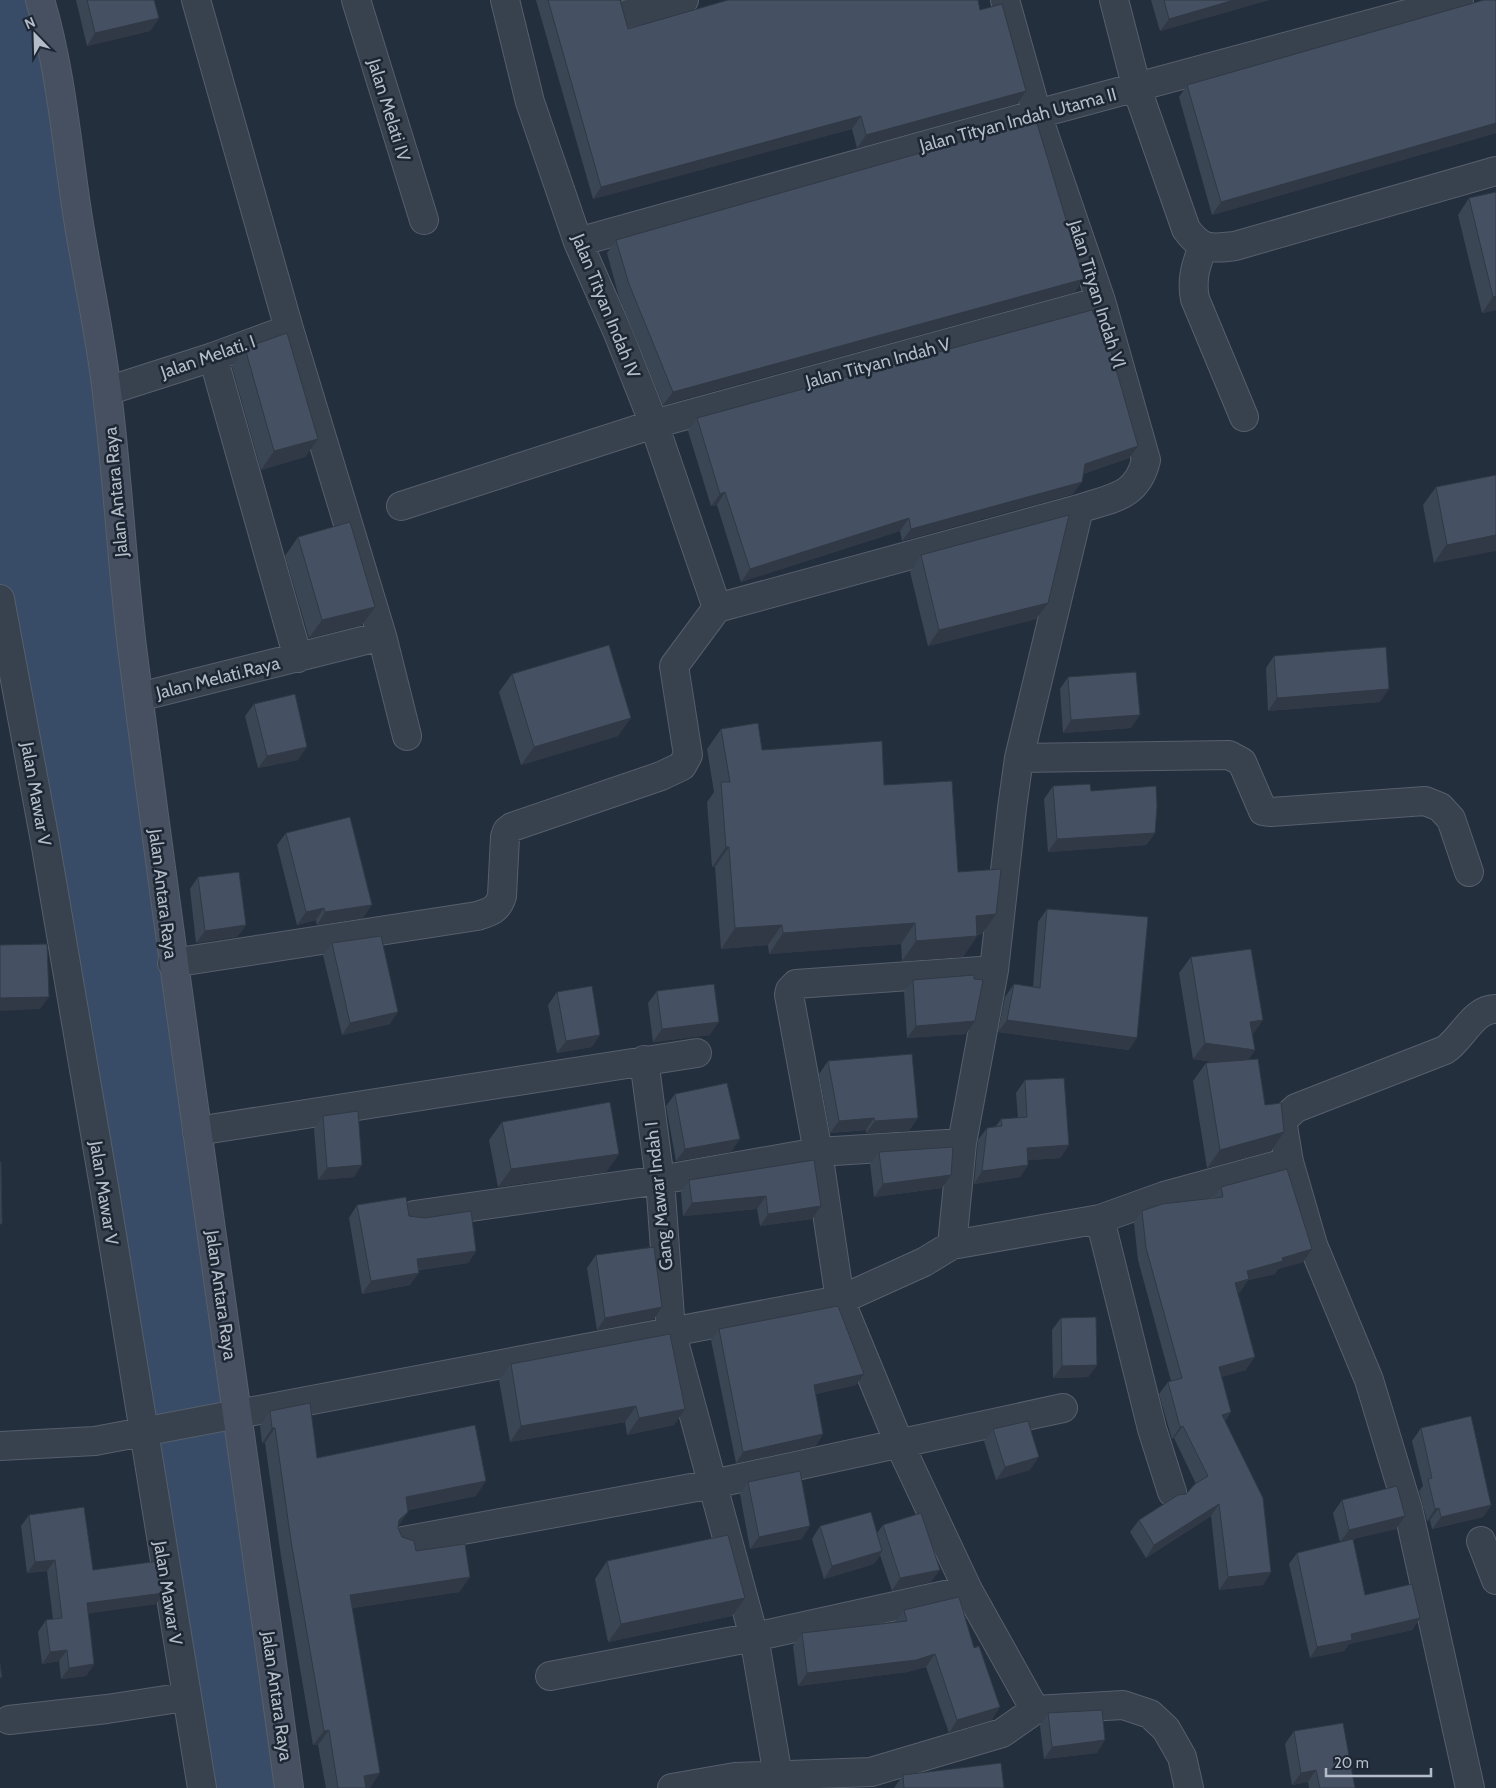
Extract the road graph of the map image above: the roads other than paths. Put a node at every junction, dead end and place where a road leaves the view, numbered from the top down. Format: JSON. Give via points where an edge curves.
{"nodes":[{"id":1,"x":40,"y":0,"type":"edge"},
{"id":2,"x":196,"y":0,"type":"edge"},
{"id":3,"x":356,"y":0,"type":"edge"},
{"id":4,"x":505,"y":0,"type":"edge"},
{"id":5,"x":684,"y":0,"type":"edge"},
{"id":6,"x":1005,"y":0,"type":"edge"},
{"id":7,"x":1114,"y":0,"type":"edge"},
{"id":8,"x":1459,"y":0,"type":"edge"},
{"id":9,"x":628,"y":14,"type":"dead end"},
{"id":10,"x":1137,"y":89,"type":"junction"},
{"id":11,"x":1037,"y":114,"type":"junction"},
{"id":12,"x":1496,"y":171,"type":"edge"},
{"id":13,"x":424,"y":220,"type":"dead end"},
{"id":14,"x":578,"y":242,"type":"junction"},
{"id":15,"x":1203,"y":246,"type":"junction"},
{"id":16,"x":1101,"y":301,"type":"junction"},
{"id":17,"x":286,"y":319,"type":"junction"},
{"id":18,"x":213,"y":357,"type":"junction"},
{"id":19,"x":107,"y":391,"type":"junction"},
{"id":20,"x":1244,"y":417,"type":"dead end"},
{"id":21,"x":654,"y":424,"type":"junction"},
{"id":22,"x":401,"y":506,"type":"dead end"},
{"id":23,"x":1079,"y":509,"type":"junction"},
{"id":24,"x":0,"y":599,"type":"edge"},
{"id":25,"x":717,"y":608,"type":"junction"},
{"id":26,"x":382,"y":636,"type":"junction"},
{"id":27,"x":298,"y":658,"type":"junction"},
{"id":28,"x":139,"y":698,"type":"junction"},
{"id":29,"x":407,"y":736,"type":"dead end"},
{"id":30,"x":1019,"y":758,"type":"junction"},
{"id":31,"x":1469,"y":872,"type":"dead end"},
{"id":32,"x":172,"y":963,"type":"junction"},
{"id":33,"x":994,"y":970,"type":"junction"},
{"id":34,"x":1496,"y":1009,"type":"edge"},
{"id":35,"x":697,"y":1053,"type":"dead end"},
{"id":36,"x":644,"y":1060,"type":"junction"},
{"id":37,"x":197,"y":1131,"type":"junction"},
{"id":38,"x":962,"y":1143,"type":"junction"},
{"id":39,"x":818,"y":1152,"type":"junction"},
{"id":40,"x":1289,"y":1162,"type":"junction"},
{"id":41,"x":660,"y":1180,"type":"junction"},
{"id":42,"x":414,"y":1215,"type":"edge"},
{"id":43,"x":1100,"y":1219,"type":"junction"},
{"id":44,"x":952,"y":1245,"type":"junction"},
{"id":45,"x":840,"y":1300,"type":"junction"},
{"id":46,"x":671,"y":1331,"type":"junction"},
{"id":47,"x":1063,"y":1408,"type":"dead end"},
{"id":48,"x":238,"y":1414,"type":"junction"},
{"id":49,"x":142,"y":1432,"type":"junction"},
{"id":50,"x":899,"y":1443,"type":"junction"},
{"id":51,"x":0,"y":1446,"type":"edge"},
{"id":52,"x":713,"y":1484,"type":"junction"},
{"id":53,"x":1172,"y":1492,"type":"dead end"},
{"id":54,"x":403,"y":1541,"type":"edge"},
{"id":55,"x":1481,"y":1541,"type":"dead end"},
{"id":56,"x":1496,"y":1580,"type":"edge"},
{"id":57,"x":968,"y":1590,"type":"junction"},
{"id":58,"x":754,"y":1636,"type":"junction"},
{"id":59,"x":550,"y":1676,"type":"dead end"},
{"id":60,"x":185,"y":1697,"type":"junction"},
{"id":61,"x":1035,"y":1710,"type":"junction"},
{"id":62,"x":10,"y":1720,"type":"dead end"},
{"id":63,"x":778,"y":1776,"type":"junction"},
{"id":64,"x":202,"y":1788,"type":"edge"},
{"id":65,"x":289,"y":1788,"type":"edge"},
{"id":66,"x":672,"y":1788,"type":"edge"},
{"id":67,"x":1189,"y":1788,"type":"edge"},
{"id":68,"x":1470,"y":1788,"type":"edge"}],
"edges":[{"from":1,"to":19,"type":"street","name":"Jalan Antara Raya","via":[[57,73]]},
{"from":2,"to":17,"type":"street"},
{"from":3,"to":13,"type":"street","name":"Jalan Melati IV"},
{"from":4,"to":14,"type":"street","name":"Jalan Tityan Indah IV","via":[[530,102]]},
{"from":5,"to":9,"type":"street"},
{"from":6,"to":11,"type":"street","name":"Jalan Tityan Indah Vl"},
{"from":7,"to":10,"type":"street"},
{"from":8,"to":10,"type":"street","name":"Jalan Tityan Indah Utama II"},
{"from":10,"to":11,"type":"street","name":"Jalan Tityan Indah Utama II"},
{"from":10,"to":15,"type":"street","via":[[1186,229]]},
{"from":11,"to":14,"type":"street","name":"Jalan Tityan Indah Utama II"},
{"from":11,"to":16,"type":"street","name":"Jalan Tityan Indah Vl"},
{"from":12,"to":15,"type":"street","via":[[1235,246]]},
{"from":14,"to":21,"type":"street","name":"Jalan Tityan Indah IV"},
{"from":15,"to":20,"type":"street","via":[[1192,283],[1195,299]]},
{"from":16,"to":21,"type":"street","name":"Jalan Tityan Indah V"},
{"from":16,"to":23,"type":"street","name":"Jalan Tityan Indah Vl","via":[[1146,460],[1142,476],[1125,493]]},
{"from":17,"to":18,"type":"street","name":"Jalan Melati. I"},
{"from":17,"to":26,"type":"street"},
{"from":18,"to":19,"type":"street","name":"Jalan Melati. I"},
{"from":18,"to":27,"type":"street"},
{"from":19,"to":28,"type":"street","name":"Jalan Antara Raya","via":[[122,568]]},
{"from":21,"to":22,"type":"street","name":"Jalan Tityan Indah V"},
{"from":21,"to":25,"type":"street","name":"Jalan Tityan Indah IV"},
{"from":23,"to":25,"type":"street"},
{"from":23,"to":30,"type":"street"},
{"from":24,"to":49,"type":"street","name":"Jalan Mawar V","via":[[45,841]]},
{"from":25,"to":32,"type":"street","via":[[674,666],[688,755],[682,766],[634,786],[512,827],[505,837],[502,896],[500,904],[493,910],[477,916]]},
{"from":26,"to":27,"type":"street","name":"Jalan Melati.Raya"},
{"from":26,"to":29,"type":"street"},
{"from":27,"to":28,"type":"street","name":"Jalan Melati.Raya"},
{"from":28,"to":32,"type":"street","name":"Jalan Antara Raya"},
{"from":30,"to":31,"type":"street","via":[[1229,755],[1242,762],[1263,811],[1271,812],[1425,800],[1440,807],[1451,819]]},
{"from":30,"to":33,"type":"street"},
{"from":32,"to":37,"type":"street","name":"Jalan Antara Raya"},
{"from":33,"to":38,"type":"street"},
{"from":33,"to":39,"type":"street","via":[[793,986],[789,995]]},
{"from":34,"to":40,"type":"street","via":[[1482,1012],[1445,1050],[1296,1108],[1283,1126]]},
{"from":35,"to":36,"type":"street"},
{"from":36,"to":37,"type":"street"},
{"from":36,"to":41,"type":"street","name":"Gang Mawar Indah I"},
{"from":37,"to":48,"type":"street","name":"Jalan Antara Raya"},
{"from":38,"to":39,"type":"street"},
{"from":38,"to":44,"type":"street"},
{"from":39,"to":41,"type":"street"},
{"from":39,"to":45,"type":"street"},
{"from":40,"to":43,"type":"street","via":[[1164,1196]]},
{"from":40,"to":68,"type":"street","via":[[1313,1245],[1369,1380],[1408,1510]]},
{"from":41,"to":42,"type":"street"},
{"from":41,"to":46,"type":"street","name":"Gang Mawar Indah I"},
{"from":43,"to":44,"type":"street"},
{"from":43,"to":53,"type":"street","via":[[1152,1429]]},
{"from":44,"to":45,"type":"street","via":[[924,1262]]},
{"from":45,"to":46,"type":"street"},
{"from":45,"to":50,"type":"street"},
{"from":46,"to":48,"type":"street"},
{"from":46,"to":52,"type":"street","name":"Gang Mawar Indah I"},
{"from":47,"to":50,"type":"street"},
{"from":48,"to":49,"type":"street"},
{"from":48,"to":65,"type":"street","name":"Jalan Antara Raya"},
{"from":49,"to":51,"type":"street","via":[[95,1441]]},
{"from":49,"to":60,"type":"street","name":"Jalan Mawar V"},
{"from":50,"to":52,"type":"street"},
{"from":50,"to":57,"type":"street"},
{"from":52,"to":54,"type":"street"},
{"from":52,"to":58,"type":"street","name":"Gang Mawar Indah I"},
{"from":55,"to":56,"type":"street"},
{"from":57,"to":58,"type":"street"},
{"from":57,"to":61,"type":"street"},
{"from":58,"to":59,"type":"street"},
{"from":58,"to":63,"type":"street","name":"Gang Mawar Indah I"},
{"from":60,"to":62,"type":"street"},
{"from":60,"to":64,"type":"street","name":"Jalan Mawar V"},
{"from":61,"to":63,"type":"street","via":[[1002,1734],[871,1772]]},
{"from":61,"to":67,"type":"street","via":[[1123,1705],[1150,1714],[1166,1729],[1182,1757]]},
{"from":63,"to":66,"type":"street","via":[[735,1777]]}]}
